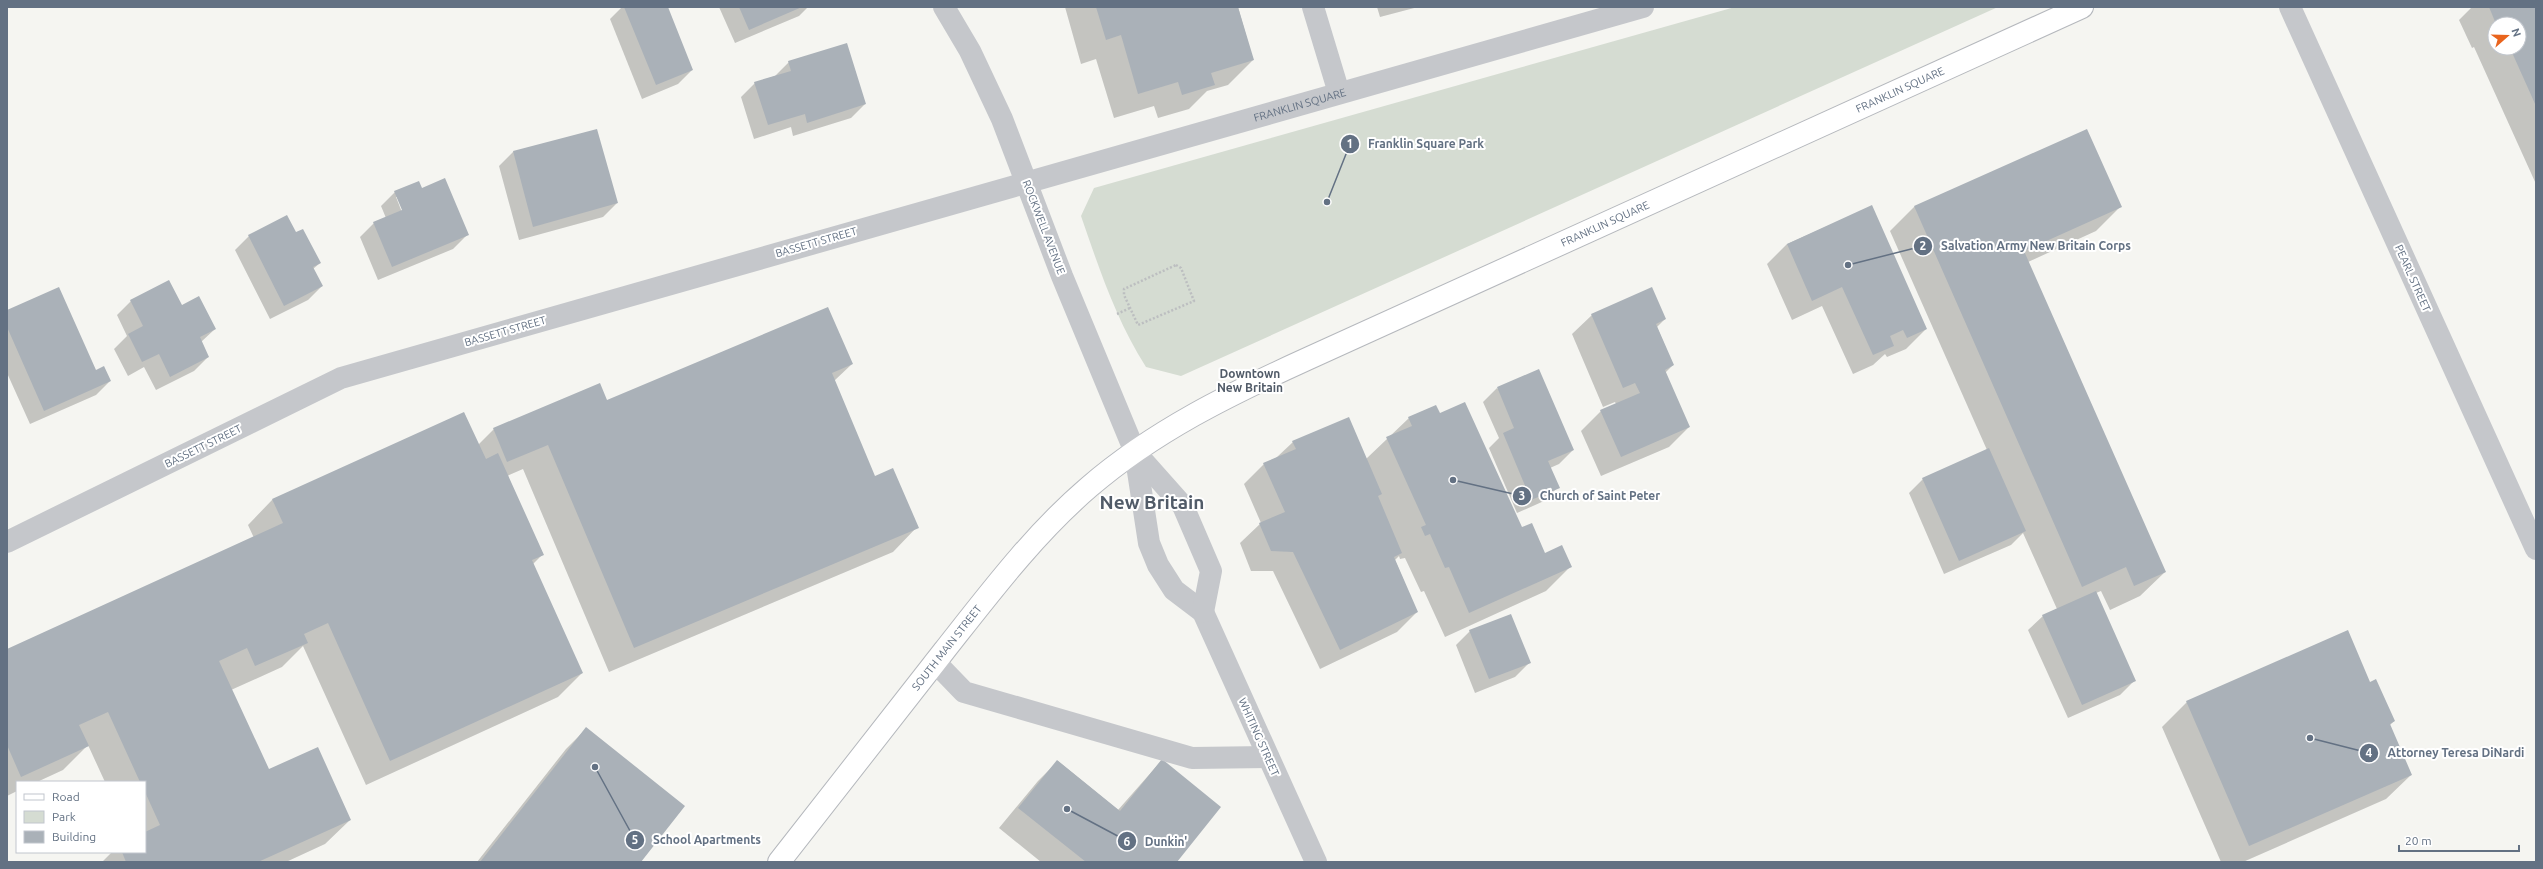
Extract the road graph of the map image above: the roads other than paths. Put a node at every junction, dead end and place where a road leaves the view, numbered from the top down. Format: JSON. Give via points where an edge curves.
{"nodes":[{"id":1,"x":944,"y":7,"type":"edge"},
{"id":2,"x":1312,"y":7,"type":"edge"},
{"id":3,"x":1643,"y":7,"type":"edge"},
{"id":4,"x":2082,"y":7,"type":"edge"},
{"id":5,"x":2290,"y":7,"type":"edge"},
{"id":6,"x":1339,"y":93,"type":"junction"},
{"id":7,"x":1027,"y":182,"type":"junction"},
{"id":8,"x":1135,"y":452,"type":"junction"},
{"id":9,"x":7,"y":542,"type":"edge"},
{"id":10,"x":2536,"y":549,"type":"edge"},
{"id":11,"x":1203,"y":612,"type":"junction"},
{"id":12,"x":936,"y":662,"type":"junction"},
{"id":13,"x":1268,"y":757,"type":"junction"},
{"id":14,"x":779,"y":862,"type":"edge"},
{"id":15,"x":1316,"y":862,"type":"edge"}],
"edges":[{"from":1,"to":7,"type":"street","name":"ROCKWELL AVENUE","via":[[981,72]]},
{"from":2,"to":6,"type":"street"},
{"from":3,"to":6,"type":"street","name":"FRANKLIN SQUARE"},
{"from":4,"to":8,"type":"main road","name":"FRANKLIN SQUARE","via":[[1267,377],[1192,415]]},
{"from":5,"to":10,"type":"street","name":"PEARL STREET"},
{"from":6,"to":7,"type":"street","name":"FRANKLIN SQUARE"},
{"from":7,"to":8,"type":"street","name":"ROCKWELL AVENUE","via":[[1062,276]]},
{"from":7,"to":9,"type":"street","name":"BASSETT STREET","via":[[341,378]]},
{"from":8,"to":11,"type":"street","name":"WHITING STREET","via":[[1146,537],[1174,590]]},
{"from":8,"to":11,"type":"street","via":[[1182,506],[1211,571]]},
{"from":8,"to":12,"type":"main road","name":"SOUTH MAIN STREET","via":[[1090,486],[1051,523]]},
{"from":11,"to":13,"type":"street","name":"WHITING STREET"},
{"from":12,"to":13,"type":"street","via":[[964,692],[1192,758]]},
{"from":12,"to":14,"type":"main road","name":"SOUTH MAIN STREET"},
{"from":13,"to":15,"type":"street","name":"WHITING STREET"}]}
